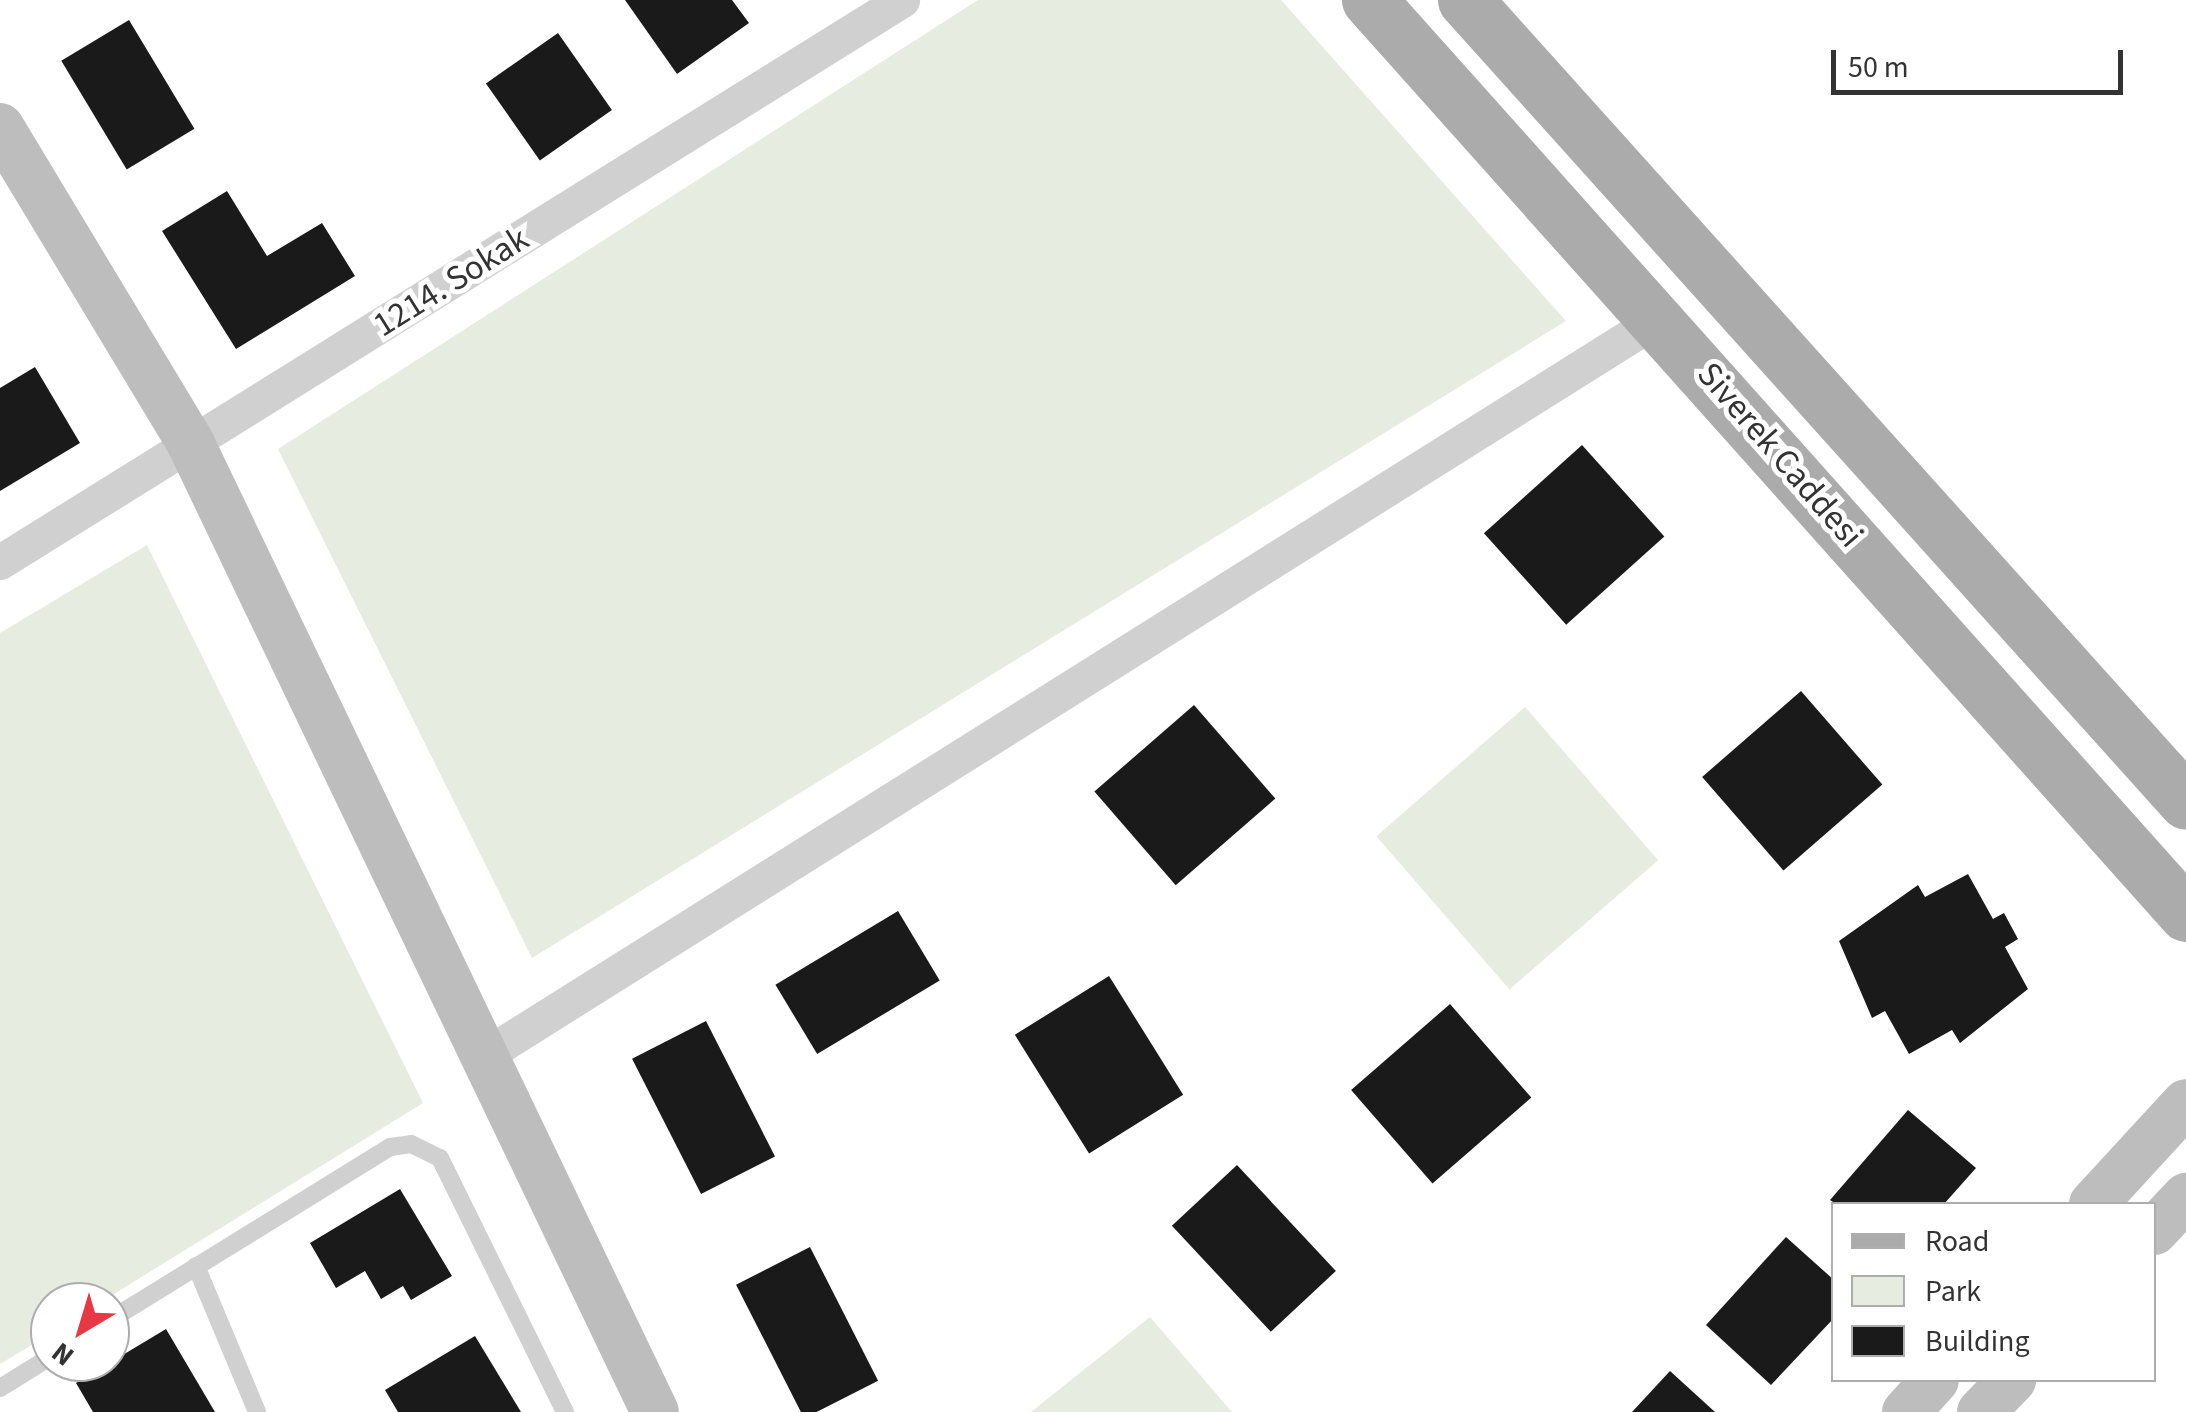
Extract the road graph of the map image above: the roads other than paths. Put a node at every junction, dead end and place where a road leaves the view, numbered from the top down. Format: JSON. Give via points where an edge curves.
{"nodes":[{"id":1,"x":902,"y":0,"type":"edge"},
{"id":2,"x":1369,"y":0,"type":"edge"},
{"id":3,"x":1464,"y":0,"type":"edge"},
{"id":4,"x":0,"y":126,"type":"edge"},
{"id":5,"x":1659,"y":318,"type":"junction"},
{"id":6,"x":192,"y":444,"type":"junction"},
{"id":7,"x":0,"y":562,"type":"edge"},
{"id":8,"x":2186,"y":802,"type":"edge"},
{"id":9,"x":2186,"y":914,"type":"edge"},
{"id":10,"x":482,"y":1057,"type":"junction"},
{"id":11,"x":2186,"y":1103,"type":"edge"},
{"id":12,"x":2186,"y":1197,"type":"edge"},
{"id":13,"x":2094,"y":1202,"type":"edge"},
{"id":14,"x":2156,"y":1229,"type":"edge"},
{"id":15,"x":196,"y":1266,"type":"junction"},
{"id":16,"x":130,"y":1307,"type":"edge"},
{"id":17,"x":30,"y":1369,"type":"edge"},
{"id":18,"x":1933,"y":1382,"type":"edge"},
{"id":19,"x":2010,"y":1382,"type":"edge"},
{"id":20,"x":0,"y":1388,"type":"edge"},
{"id":21,"x":256,"y":1412,"type":"edge"},
{"id":22,"x":565,"y":1412,"type":"edge"},
{"id":23,"x":655,"y":1412,"type":"edge"},
{"id":24,"x":1906,"y":1412,"type":"edge"},
{"id":25,"x":1981,"y":1412,"type":"edge"}],
"edges":[{"from":1,"to":6,"type":"street","name":"1214. Sokak"},
{"from":2,"to":5,"type":"main road","name":"Siverek Caddesi"},
{"from":3,"to":8,"type":"main road","name":"Siverek Caddesi"},
{"from":4,"to":6,"type":"street"},
{"from":5,"to":9,"type":"main road","name":"Siverek Caddesi"},
{"from":5,"to":10,"type":"street"},
{"from":6,"to":7,"type":"street","name":"1214. Sokak"},
{"from":6,"to":10,"type":"street"},
{"from":10,"to":23,"type":"street"},
{"from":11,"to":13,"type":"street"},
{"from":12,"to":14,"type":"street"},
{"from":15,"to":16,"type":"lane"},
{"from":15,"to":21,"type":"lane"},
{"from":15,"to":22,"type":"lane","via":[[390,1147],[411,1144],[440,1158]]},
{"from":17,"to":20,"type":"lane"},
{"from":18,"to":24,"type":"street"},
{"from":19,"to":25,"type":"street"}]}
